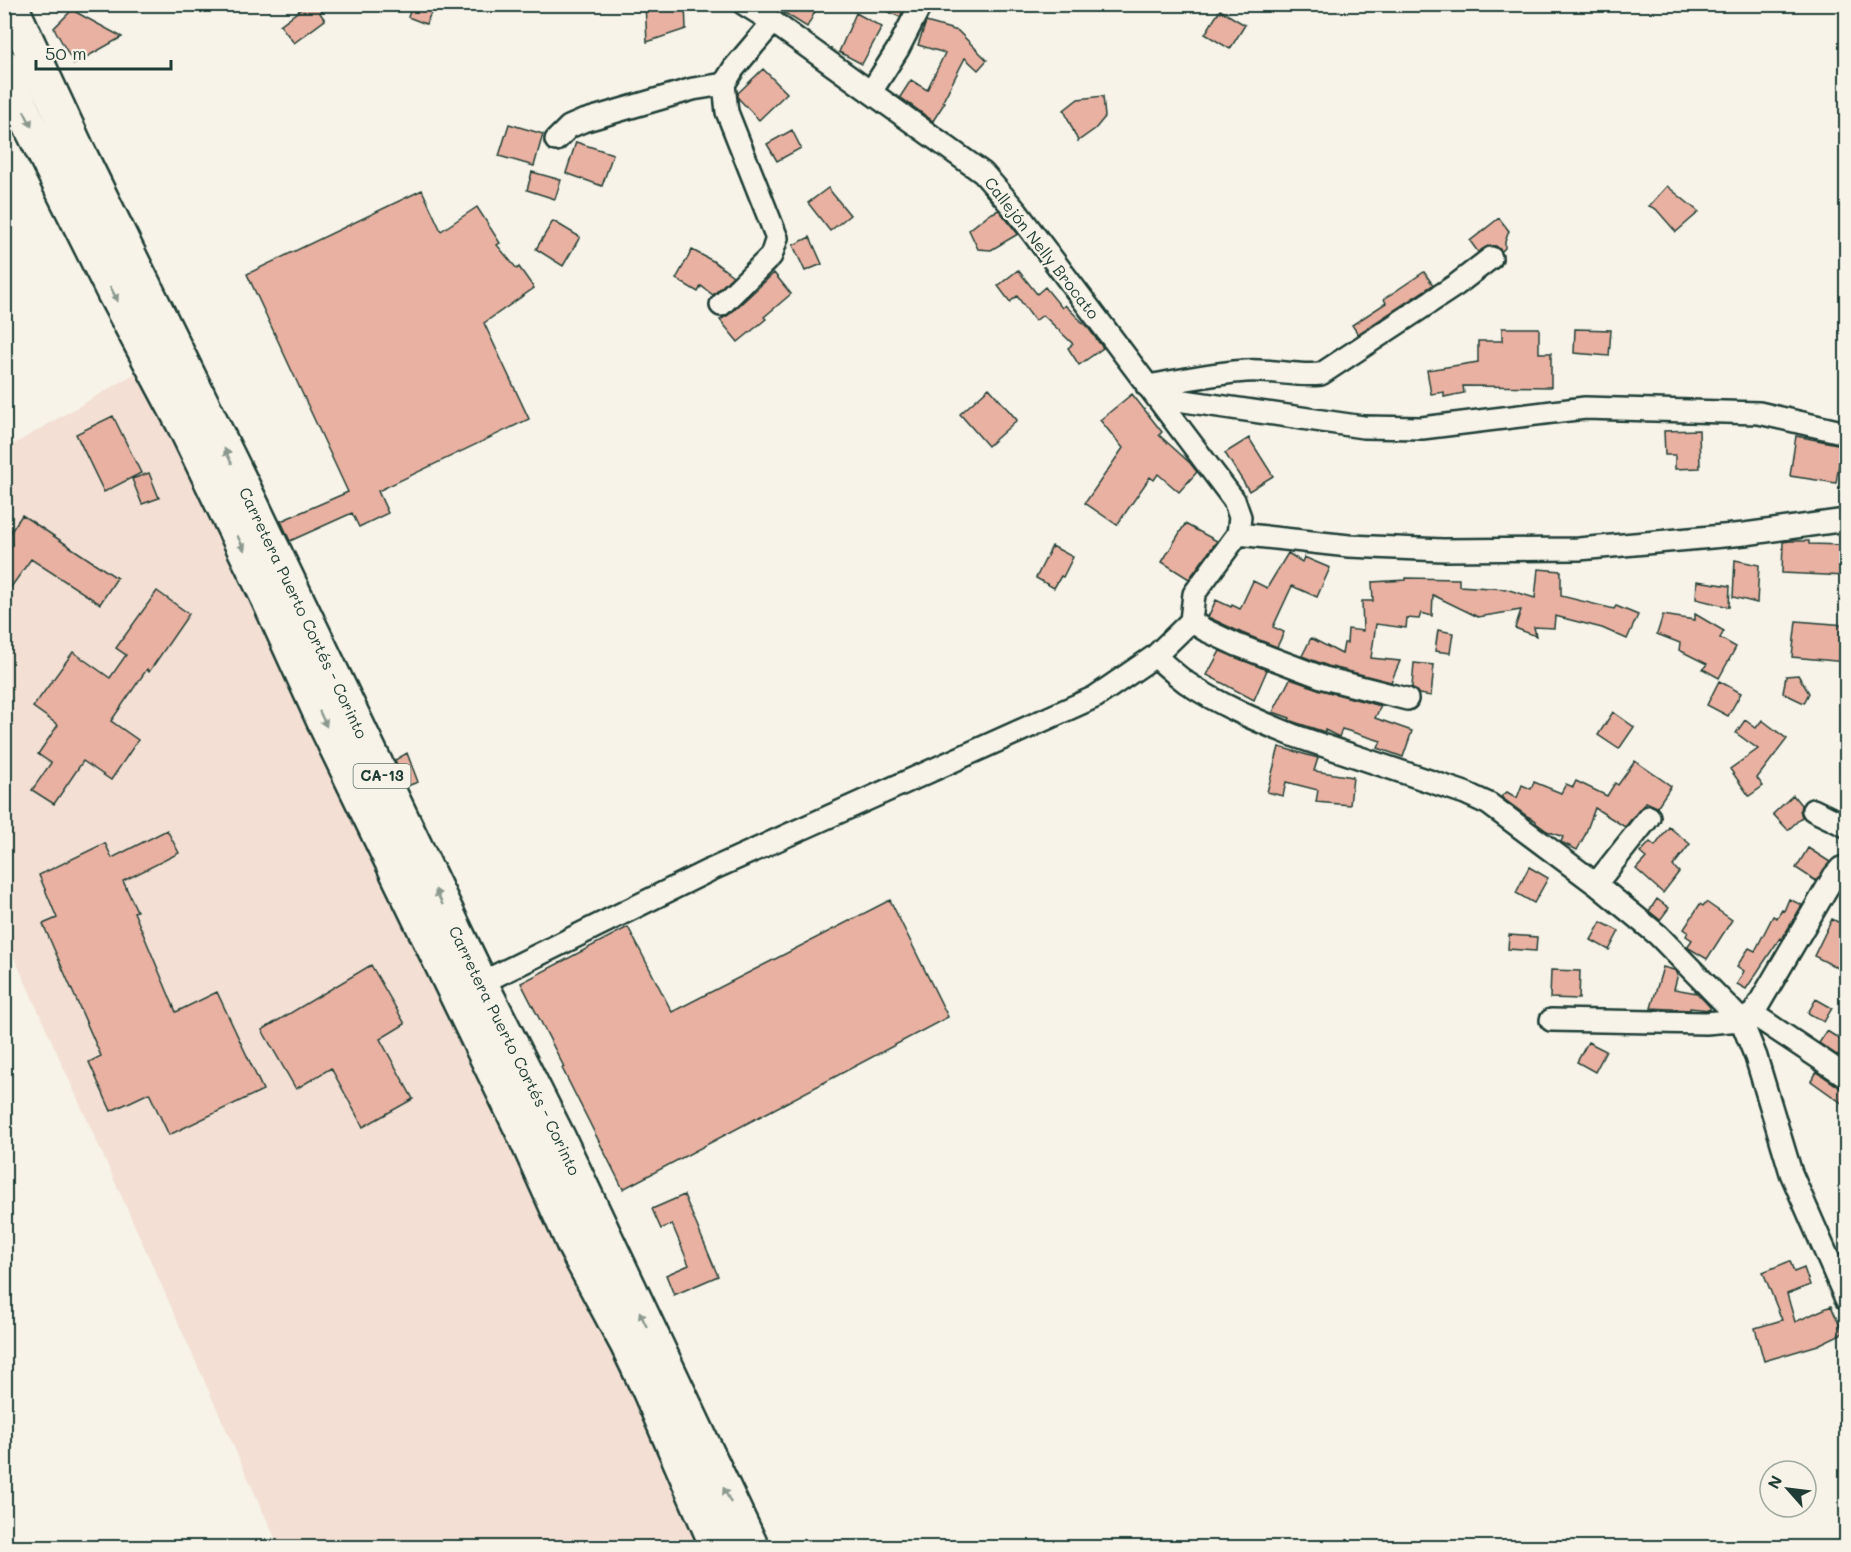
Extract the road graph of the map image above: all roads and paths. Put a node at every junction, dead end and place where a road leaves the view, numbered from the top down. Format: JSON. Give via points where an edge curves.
{"nodes":[{"id":1,"x":10,"y":4,"type":"edge"},
{"id":2,"x":744,"y":4,"type":"edge"},
{"id":3,"x":921,"y":4,"type":"edge"},
{"id":4,"x":773,"y":22,"type":"junction"},
{"id":5,"x":4,"y":66,"type":"edge"},
{"id":6,"x":724,"y":84,"type":"junction"},
{"id":7,"x":871,"y":92,"type":"junction"},
{"id":8,"x":556,"y":140,"type":"dead end"},
{"id":9,"x":1491,"y":258,"type":"dead end"},
{"id":10,"x":721,"y":305,"type":"dead end"},
{"id":11,"x":1152,"y":391,"type":"junction"},
{"id":12,"x":1846,"y":433,"type":"edge"},
{"id":13,"x":236,"y":502,"type":"junction"},
{"id":14,"x":1846,"y":520,"type":"edge"},
{"id":15,"x":1238,"y":534,"type":"junction"},
{"id":16,"x":1191,"y":621,"type":"junction"},
{"id":17,"x":1155,"y":657,"type":"junction"},
{"id":18,"x":1407,"y":699,"type":"dead end"},
{"id":19,"x":1813,"y":810,"type":"dead end"},
{"id":20,"x":1649,"y":817,"type":"dead end"},
{"id":21,"x":1846,"y":826,"type":"edge"},
{"id":22,"x":1846,"y":867,"type":"edge"},
{"id":23,"x":1596,"y":884,"type":"junction"},
{"id":24,"x":468,"y":989,"type":"junction"},
{"id":25,"x":1747,"y":1017,"type":"junction"},
{"id":26,"x":1551,"y":1020,"type":"dead end"},
{"id":27,"x":1846,"y":1076,"type":"edge"},
{"id":28,"x":1846,"y":1299,"type":"edge"},
{"id":29,"x":718,"y":1548,"type":"edge"},
{"id":30,"x":752,"y":1548,"type":"edge"}],
"edges":[{"from":13,"to":1,"type":"highway","name":"Carretera Puerto Cortés - Corinto","number":"CA-13","one_way":true},
{"from":2,"to":4,"type":"street","name":"Callejón Nelly Brocato"},
{"from":3,"to":7,"type":"street"},
{"from":4,"to":6,"type":"street"},
{"from":4,"to":7,"type":"street","name":"Callejón Nelly Brocato"},
{"from":5,"to":13,"type":"highway","name":"Carretera Puerto Cortés - Corinto","number":"CA-13","one_way":true,"via":[[114,293],[183,423]]},
{"from":6,"to":8,"type":"street","via":[[693,89],[583,121]]},
{"from":6,"to":10,"type":"street","via":[[727,112],[777,238],[771,256]]},
{"from":7,"to":11,"type":"street","name":"Callejón Nelly Brocato","via":[[983,173]]},
{"from":9,"to":11,"type":"street","via":[[1321,374],[1246,371]]},
{"from":11,"to":12,"type":"street","via":[[1363,427],[1422,428],[1585,408],[1759,413]]},
{"from":11,"to":15,"type":"street","name":"Callejón Nelly Brocato","via":[[1234,500],[1240,517]]},
{"from":13,"to":24,"type":"highway","name":"Carretera Puerto Cortés - Corinto","number":"CA-13","via":[[266,594],[352,779]]},
{"from":14,"to":15,"type":"street","via":[[1745,534],[1579,549],[1360,547]]},
{"from":15,"to":16,"type":"street","via":[[1194,594]]},
{"from":16,"to":17,"type":"street"},
{"from":16,"to":18,"type":"street","via":[[1237,645],[1324,678]]},
{"from":17,"to":23,"type":"street","via":[[1220,703],[1270,726],[1489,804]]},
{"from":17,"to":24,"type":"street","via":[[1095,697],[708,871]]},
{"from":19,"to":21,"type":"street"},
{"from":20,"to":23,"type":"street"},
{"from":22,"to":25,"type":"street","via":[[1834,876]]},
{"from":23,"to":25,"type":"street"},
{"from":24,"to":29,"type":"highway","name":"Carretera Puerto Cortés - Corinto","number":"CA-13","via":[[524,1134],[574,1245],[650,1390]]},
{"from":30,"to":24,"type":"highway","name":"Carretera Puerto Cortés - Corinto","number":"CA-13","one_way":true,"via":[[559,1139]]},
{"from":25,"to":26,"type":"street","via":[[1707,1023]]},
{"from":25,"to":27,"type":"street"},
{"from":25,"to":28,"type":"street","via":[[1791,1173]]}]}
